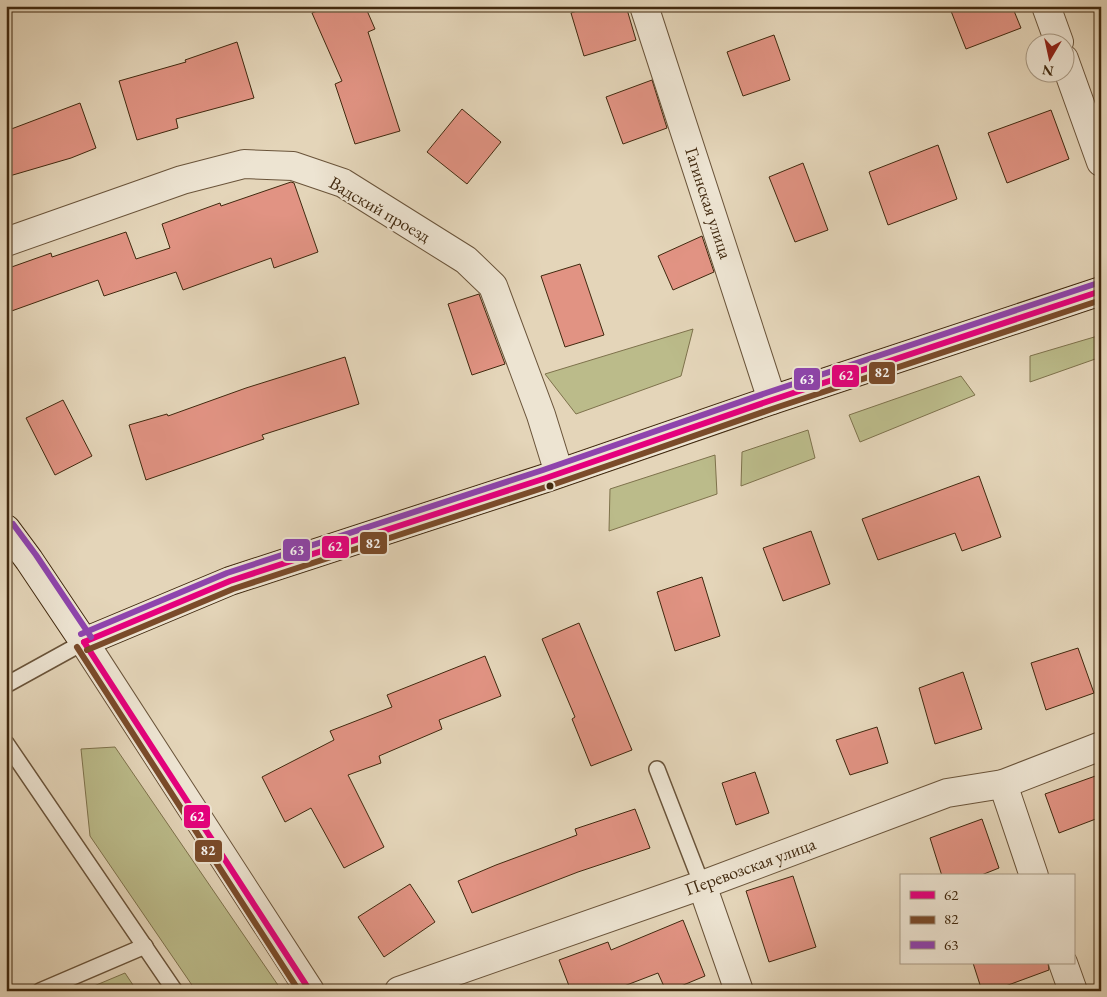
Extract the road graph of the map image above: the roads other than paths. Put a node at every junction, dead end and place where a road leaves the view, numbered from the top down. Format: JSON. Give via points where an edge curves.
{"nodes":[{"id":1,"x":644,"y":6,"type":"edge"},
{"id":2,"x":1046,"y":6,"type":"edge"},
{"id":3,"x":1055,"y":32,"type":"edge"},
{"id":4,"x":1073,"y":82,"type":"edge"},
{"id":5,"x":1101,"y":162,"type":"edge"},
{"id":6,"x":6,"y":242,"type":"edge"},
{"id":7,"x":1101,"y":291,"type":"edge"},
{"id":8,"x":772,"y":400,"type":"junction"},
{"id":9,"x":559,"y":473,"type":"junction"},
{"id":10,"x":6,"y":529,"type":"edge"},
{"id":11,"x":84,"y":642,"type":"junction"},
{"id":12,"x":6,"y":685,"type":"edge"},
{"id":13,"x":6,"y":743,"type":"edge"},
{"id":14,"x":1101,"y":746,"type":"edge"},
{"id":15,"x":657,"y":769,"type":"dead end"},
{"id":16,"x":1003,"y":784,"type":"junction"},
{"id":17,"x":1033,"y":874,"type":"edge"},
{"id":18,"x":702,"y":885,"type":"junction"},
{"id":19,"x":144,"y":946,"type":"junction"},
{"id":20,"x":1063,"y":964,"type":"edge"},
{"id":21,"x":40,"y":991,"type":"edge"},
{"id":22,"x":175,"y":991,"type":"edge"},
{"id":23,"x":310,"y":991,"type":"edge"},
{"id":24,"x":399,"y":991,"type":"edge"},
{"id":25,"x":739,"y":991,"type":"edge"},
{"id":26,"x":1073,"y":991,"type":"edge"}],
"edges":[{"from":1,"to":8,"type":"street","name":"Гагинская улица"},
{"from":2,"to":3,"type":"street"},
{"from":4,"to":5,"type":"street"},
{"from":6,"to":9,"type":"street","name":"Вадский проезд","via":[[182,180],[244,164],[293,166],[343,183],[466,260],[493,286]]},
{"from":7,"to":8,"type":"street"},
{"from":8,"to":9,"type":"street"},
{"from":9,"to":11,"type":"street","via":[[230,581]]},
{"from":10,"to":11,"type":"street"},
{"from":11,"to":12,"type":"lane"},
{"from":11,"to":23,"type":"street"},
{"from":13,"to":19,"type":"lane"},
{"from":14,"to":16,"type":"street","name":"Перевозская улица"},
{"from":15,"to":18,"type":"lane"},
{"from":16,"to":17,"type":"street"},
{"from":16,"to":18,"type":"street","name":"Перевозская улица","via":[[947,793]]},
{"from":18,"to":24,"type":"street","name":"Перевозская улица"},
{"from":18,"to":25,"type":"street"},
{"from":19,"to":21,"type":"lane"},
{"from":19,"to":22,"type":"lane"},
{"from":20,"to":26,"type":"street"}]}
